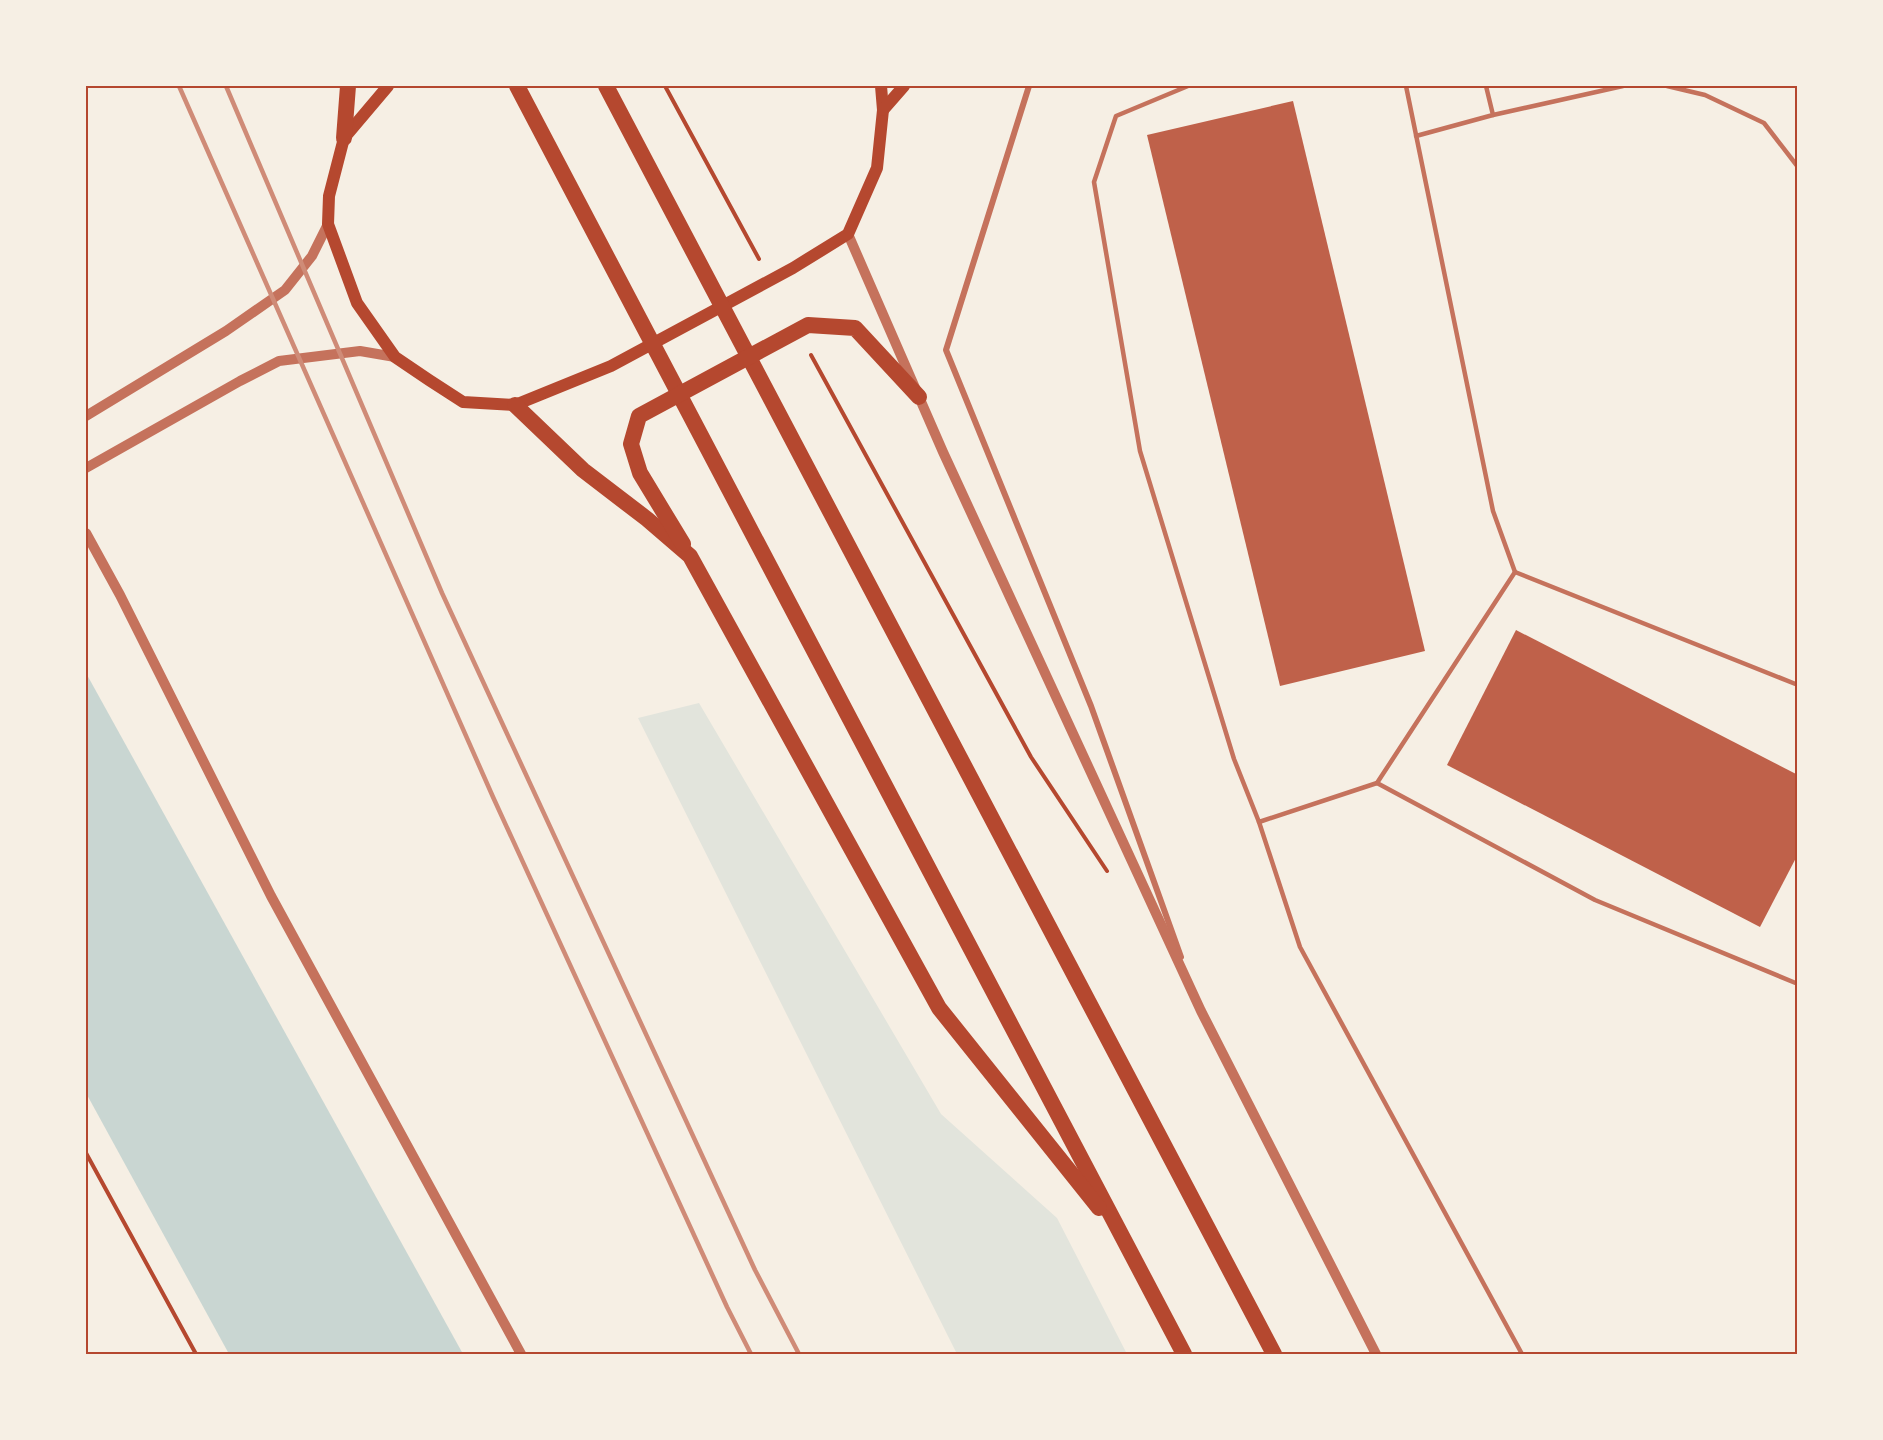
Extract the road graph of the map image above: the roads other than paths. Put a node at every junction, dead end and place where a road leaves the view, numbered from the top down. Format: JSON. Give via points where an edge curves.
{"nodes":[{"id":1,"x":348,"y":86,"type":"edge"},
{"id":2,"x":388,"y":86,"type":"edge"},
{"id":3,"x":517,"y":86,"type":"edge"},
{"id":4,"x":606,"y":86,"type":"edge"},
{"id":5,"x":881,"y":86,"type":"edge"},
{"id":6,"x":903,"y":86,"type":"edge"},
{"id":7,"x":1029,"y":86,"type":"edge"},
{"id":8,"x":1188,"y":86,"type":"edge"},
{"id":9,"x":1406,"y":86,"type":"edge"},
{"id":10,"x":1486,"y":86,"type":"edge"},
{"id":11,"x":1623,"y":86,"type":"edge"},
{"id":12,"x":1667,"y":86,"type":"edge"},
{"id":13,"x":883,"y":110,"type":"junction"},
{"id":14,"x":1493,"y":115,"type":"junction"},
{"id":15,"x":1416,"y":136,"type":"junction"},
{"id":16,"x":344,"y":138,"type":"junction"},
{"id":17,"x":1797,"y":166,"type":"edge"},
{"id":18,"x":328,"y":224,"type":"junction"},
{"id":19,"x":848,"y":234,"type":"junction"},
{"id":20,"x":395,"y":357,"type":"junction"},
{"id":21,"x":919,"y":397,"type":"junction"},
{"id":22,"x":515,"y":405,"type":"junction"},
{"id":23,"x":86,"y":416,"type":"edge"},
{"id":24,"x":86,"y":468,"type":"edge"},
{"id":25,"x":86,"y":533,"type":"edge"},
{"id":26,"x":690,"y":556,"type":"junction"},
{"id":27,"x":1515,"y":572,"type":"junction"},
{"id":28,"x":1797,"y":685,"type":"edge"},
{"id":29,"x":1377,"y":783,"type":"junction"},
{"id":30,"x":1259,"y":822,"type":"junction"},
{"id":31,"x":1797,"y":984,"type":"edge"},
{"id":32,"x":1201,"y":1011,"type":"junction"},
{"id":33,"x":1123,"y":1238,"type":"junction"},
{"id":34,"x":521,"y":1354,"type":"edge"},
{"id":35,"x":1184,"y":1354,"type":"edge"},
{"id":36,"x":1274,"y":1354,"type":"edge"},
{"id":37,"x":1376,"y":1354,"type":"edge"},
{"id":38,"x":1522,"y":1354,"type":"edge"}],
"edges":[{"from":1,"to":16,"type":"highway"},
{"from":2,"to":16,"type":"main road"},
{"from":3,"to":33,"type":"highway"},
{"from":4,"to":36,"type":"highway"},
{"from":5,"to":13,"type":"main road"},
{"from":6,"to":13,"type":"main road"},
{"from":7,"to":32,"type":"street","via":[[946,350],[1091,706]]},
{"from":8,"to":30,"type":"lane","via":[[1116,116],[1094,182],[1140,451],[1234,759]]},
{"from":9,"to":15,"type":"lane"},
{"from":10,"to":14,"type":"lane"},
{"from":11,"to":14,"type":"lane"},
{"from":12,"to":17,"type":"lane","via":[[1705,95],[1764,123]]},
{"from":13,"to":19,"type":"main road","via":[[878,168]]},
{"from":14,"to":15,"type":"lane"},
{"from":15,"to":27,"type":"lane","via":[[1493,511]]},
{"from":16,"to":18,"type":"main road","via":[[329,196]]},
{"from":18,"to":20,"type":"main road","via":[[357,303]]},
{"from":18,"to":23,"type":"street","via":[[312,256],[285,290],[226,331]]},
{"from":19,"to":21,"type":"street"},
{"from":19,"to":22,"type":"main road","via":[[611,366]]},
{"from":20,"to":22,"type":"main road","via":[[463,402]]},
{"from":20,"to":24,"type":"street","via":[[360,351],[279,361]]},
{"from":21,"to":26,"type":"highway","via":[[855,328],[808,326],[639,416],[631,444],[640,473]]},
{"from":21,"to":32,"type":"street"},
{"from":22,"to":26,"type":"highway","via":[[583,470]]},
{"from":25,"to":34,"type":"street","via":[[271,896]]},
{"from":26,"to":33,"type":"highway","via":[[939,1008]]},
{"from":27,"to":28,"type":"lane"},
{"from":27,"to":29,"type":"lane"},
{"from":29,"to":30,"type":"lane"},
{"from":29,"to":31,"type":"lane","via":[[1595,900]]},
{"from":30,"to":38,"type":"lane","via":[[1300,947]]},
{"from":32,"to":37,"type":"street"},
{"from":33,"to":35,"type":"highway"}]}
